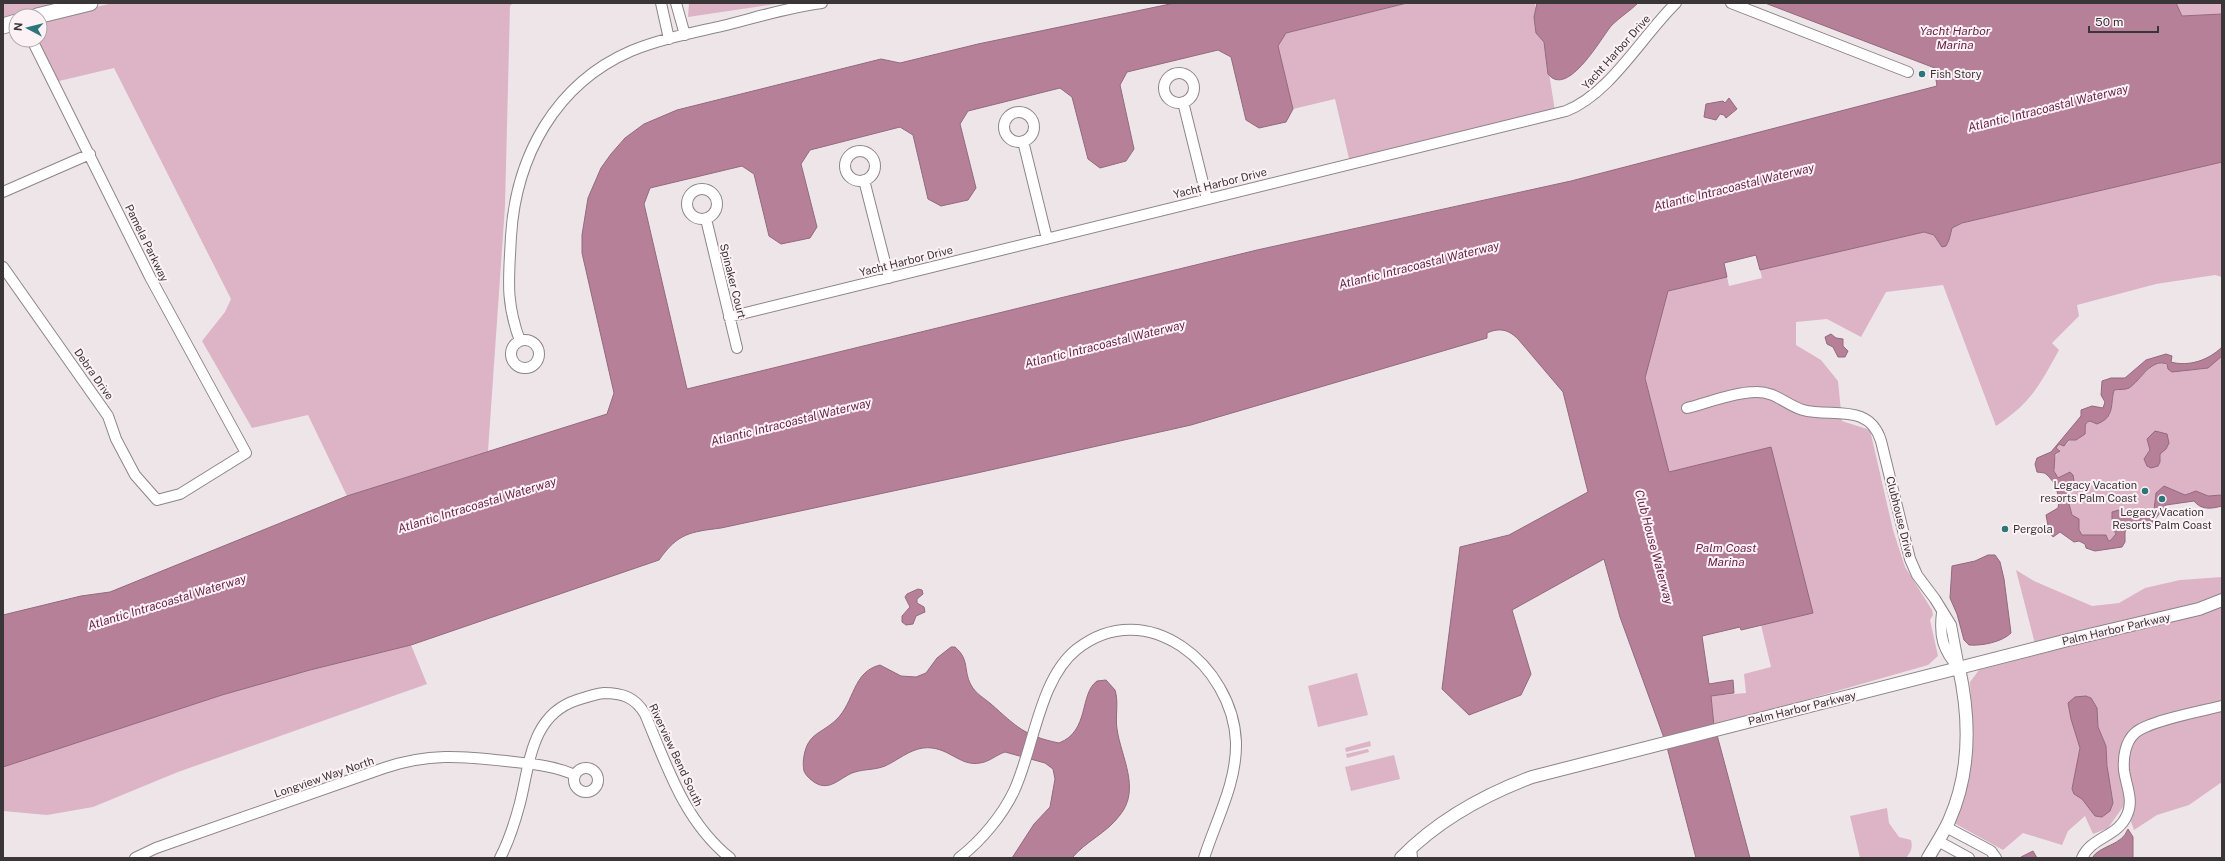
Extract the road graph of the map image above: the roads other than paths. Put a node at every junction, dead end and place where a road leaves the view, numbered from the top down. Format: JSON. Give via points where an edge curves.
{"nodes":[{"id":1,"x":90,"y":3,"type":"edge"},
{"id":2,"x":661,"y":3,"type":"edge"},
{"id":3,"x":676,"y":3,"type":"edge"},
{"id":4,"x":822,"y":3,"type":"edge"},
{"id":5,"x":1676,"y":3,"type":"edge"},
{"id":6,"x":1731,"y":3,"type":"edge"},
{"id":7,"x":48,"y":13,"type":"edge"},
{"id":8,"x":685,"y":35,"type":"junction"},
{"id":9,"x":669,"y":39,"type":"junction"},
{"id":10,"x":36,"y":48,"type":"edge"},
{"id":11,"x":1908,"y":72,"type":"dead end"},
{"id":12,"x":1183,"y":102,"type":"dead end"},
{"id":13,"x":1023,"y":141,"type":"dead end"},
{"id":14,"x":90,"y":154,"type":"junction"},
{"id":15,"x":864,"y":180,"type":"dead end"},
{"id":16,"x":3,"y":192,"type":"edge"},
{"id":17,"x":1207,"y":199,"type":"junction"},
{"id":18,"x":706,"y":219,"type":"dead end"},
{"id":19,"x":1047,"y":239,"type":"junction"},
{"id":20,"x":3,"y":267,"type":"edge"},
{"id":21,"x":889,"y":278,"type":"junction"},
{"id":22,"x":729,"y":316,"type":"junction"},
{"id":23,"x":520,"y":341,"type":"dead end"},
{"id":24,"x":737,"y":348,"type":"dead end"},
{"id":25,"x":1687,"y":408,"type":"dead end"},
{"id":26,"x":157,"y":500,"type":"joint"},
{"id":27,"x":2222,"y":600,"type":"edge"},
{"id":28,"x":1959,"y":668,"type":"junction"},
{"id":29,"x":2222,"y":706,"type":"edge"},
{"id":30,"x":528,"y":764,"type":"junction"},
{"id":31,"x":575,"y":775,"type":"dead end"},
{"id":32,"x":1946,"y":827,"type":"junction"},
{"id":33,"x":1938,"y":841,"type":"junction"},
{"id":34,"x":1412,"y":853,"type":"edge"},
{"id":35,"x":135,"y":858,"type":"edge"},
{"id":36,"x":500,"y":858,"type":"edge"},
{"id":37,"x":730,"y":858,"type":"edge"},
{"id":38,"x":959,"y":858,"type":"edge"},
{"id":39,"x":1204,"y":858,"type":"edge"},
{"id":40,"x":1401,"y":858,"type":"edge"},
{"id":41,"x":1928,"y":858,"type":"edge"},
{"id":42,"x":1969,"y":858,"type":"edge"},
{"id":43,"x":1996,"y":858,"type":"edge"},
{"id":44,"x":2082,"y":858,"type":"edge"}],
"edges":[{"from":1,"to":7,"type":"main road"},
{"from":2,"to":9,"type":"street"},
{"from":3,"to":8,"type":"street"},
{"from":4,"to":8,"type":"street","via":[[796,7]]},
{"from":5,"to":17,"type":"street","name":"Yacht Harbor Drive","via":[[1599,90],[1571,109]]},
{"from":6,"to":11,"type":"street"},
{"from":8,"to":9,"type":"street"},
{"from":9,"to":23,"type":"street","via":[[631,51],[588,78],[553,114],[530,150],[518,186],[512,223],[509,303]]},
{"from":10,"to":14,"type":"street","name":"Pamela Parkway"},
{"from":12,"to":17,"type":"street"},
{"from":13,"to":19,"type":"street"},
{"from":14,"to":16,"type":"street"},
{"from":14,"to":26,"type":"street","name":"Pamela Parkway","via":[[150,277],[246,453],[180,494]]},
{"from":15,"to":21,"type":"street"},
{"from":17,"to":19,"type":"street","name":"Yacht Harbor Drive"},
{"from":18,"to":22,"type":"street","name":"Spinaker Court"},
{"from":19,"to":21,"type":"street","name":"Yacht Harbor Drive"},
{"from":20,"to":26,"type":"street","name":"Debra Drive","via":[[108,416],[116,439],[135,475]]},
{"from":21,"to":22,"type":"street","name":"Yacht Harbor Drive"},
{"from":22,"to":24,"type":"street","name":"Spinaker Court"},
{"from":25,"to":28,"type":"street","name":"Clubhouse Drive","via":[[1747,393],[1764,392],[1776,395],[1804,410],[1850,413],[1875,428],[1882,442],[1910,559],[1917,575],[1950,625]]},
{"from":27,"to":28,"type":"street","name":"Palm Harbor Parkway","via":[[2199,609]]},
{"from":28,"to":32,"type":"street","name":"Clubhouse Drive","via":[[1966,711],[1967,746],[1959,792]]},
{"from":28,"to":34,"type":"street","name":"Palm Harbor Parkway","via":[[1560,769],[1520,782],[1460,811]]},
{"from":29,"to":44,"type":"street","via":[[2152,724],[2134,733],[2124,755],[2130,800],[2127,815],[2116,830],[2089,846]]},
{"from":30,"to":31,"type":"street","name":"Longview Way North","via":[[550,766]]},
{"from":30,"to":35,"type":"street","name":"Longview Way North","via":[[452,756],[410,760],[156,848]]},
{"from":30,"to":36,"type":"street","name":"Riverview Bend South","via":[[515,821]]},
{"from":30,"to":37,"type":"street","name":"Riverview Bend South","via":[[540,729],[564,706],[598,694],[627,696],[636,701],[645,714],[686,807],[710,840]]},
{"from":32,"to":33,"type":"street","name":"Clubhouse Drive"},
{"from":32,"to":43,"type":"street","via":[[1991,851]]},
{"from":33,"to":41,"type":"street","name":"Clubhouse Drive"},
{"from":33,"to":42,"type":"street"},
{"from":34,"to":40,"type":"street","name":"Palm Harbor Parkway"},
{"from":38,"to":39,"type":"street","via":[[996,820],[1011,797],[1059,667],[1078,648],[1095,638],[1139,630],[1165,637],[1190,652],[1209,671],[1224,696],[1233,723],[1236,742],[1230,783]]}]}
